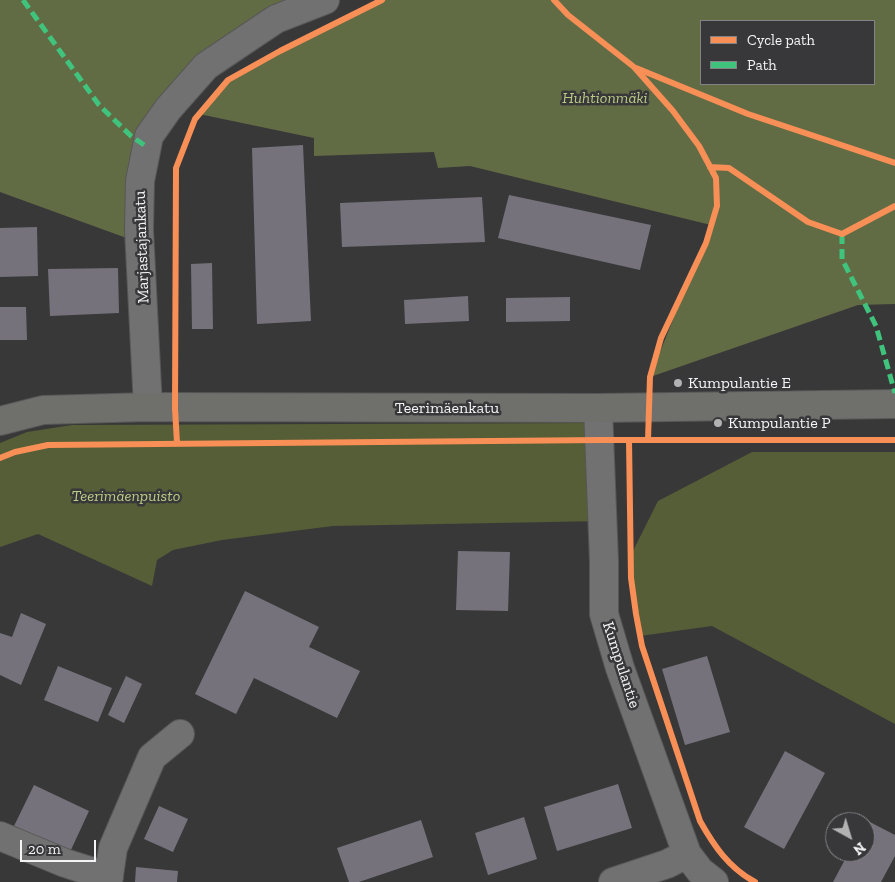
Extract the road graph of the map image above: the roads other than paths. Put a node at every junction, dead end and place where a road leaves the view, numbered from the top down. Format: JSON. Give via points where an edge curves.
{"nodes":[{"id":1,"x":326,"y":0,"type":"edge"},
{"id":2,"x":895,"y":404,"type":"edge"},
{"id":3,"x":148,"y":407,"type":"junction"},
{"id":4,"x":598,"y":408,"type":"junction"},
{"id":5,"x":0,"y":421,"type":"edge"},
{"id":6,"x":180,"y":734,"type":"dead end"},
{"id":7,"x":0,"y":836,"type":"edge"},
{"id":8,"x":687,"y":854,"type":"junction"},
{"id":9,"x":108,"y":879,"type":"edge"},
{"id":10,"x":613,"y":882,"type":"edge"},
{"id":11,"x":714,"y":882,"type":"edge"}],
"edges":[{"from":1,"to":3,"type":"street","name":"Marjastajankatu","via":[[276,19],[206,66],[149,136],[140,181],[139,230]]},
{"from":2,"to":4,"type":"street","name":"Teerimäenkatu"},
{"from":3,"to":4,"type":"street","name":"Teerimäenkatu"},
{"from":3,"to":5,"type":"street","name":"Teerimäenkatu","via":[[44,410]]},
{"from":4,"to":8,"type":"street","name":"Kumpulantie","via":[[604,614],[620,668]]},
{"from":6,"to":9,"type":"street","via":[[152,757],[113,848]]},
{"from":7,"to":9,"type":"street"},
{"from":8,"to":10,"type":"street"},
{"from":8,"to":11,"type":"street","name":"Kumpulantie"}]}
